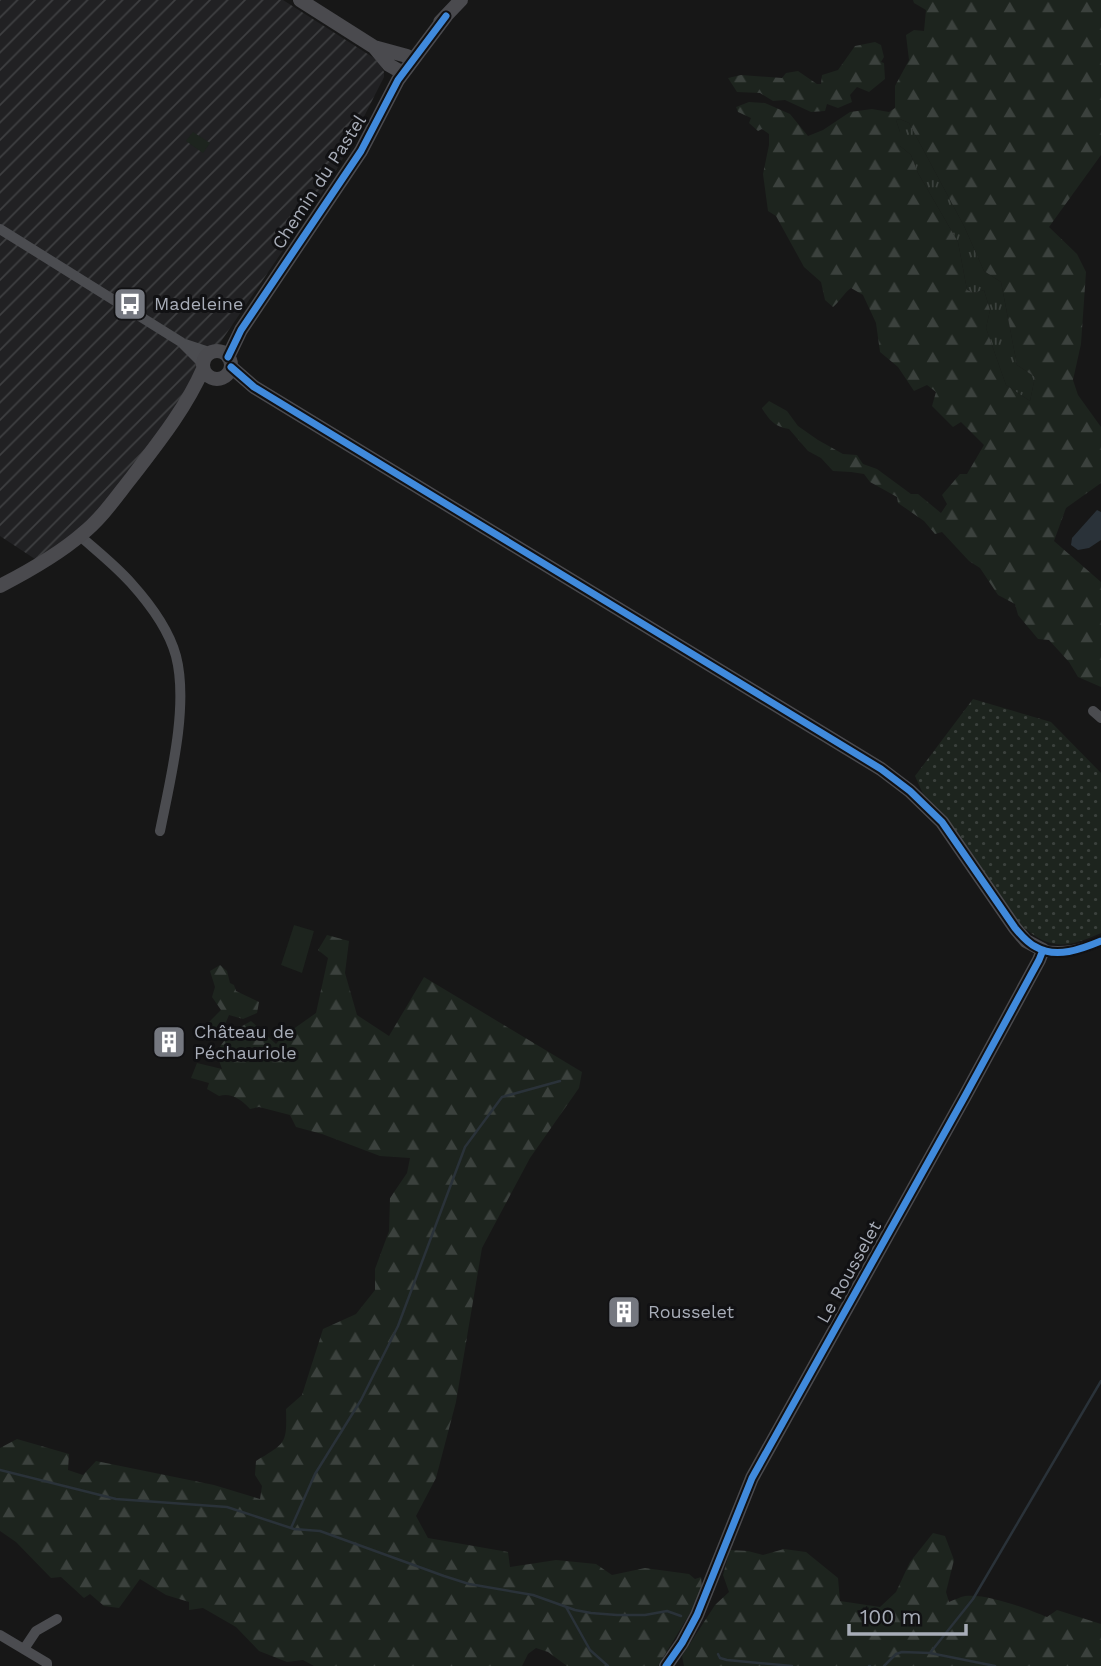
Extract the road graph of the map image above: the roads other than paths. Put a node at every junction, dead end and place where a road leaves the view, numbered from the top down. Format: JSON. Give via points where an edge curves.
{"nodes":[{"id":1,"x":300,"y":0,"type":"edge"},
{"id":2,"x":461,"y":0,"type":"edge"},
{"id":3,"x":374,"y":47,"type":"junction"},
{"id":4,"x":410,"y":58,"type":"junction"},
{"id":5,"x":400,"y":71,"type":"junction"},
{"id":6,"x":0,"y":229,"type":"edge"},
{"id":7,"x":216,"y":364,"type":"junction"},
{"id":8,"x":80,"y":536,"type":"junction"},
{"id":9,"x":0,"y":586,"type":"edge"},
{"id":10,"x":160,"y":831,"type":"dead end"},
{"id":11,"x":1101,"y":941,"type":"edge"},
{"id":12,"x":1042,"y":950,"type":"junction"},
{"id":13,"x":57,"y":1619,"type":"dead end"},
{"id":14,"x":0,"y":1635,"type":"edge"},
{"id":15,"x":24,"y":1649,"type":"junction"},
{"id":16,"x":47,"y":1666,"type":"edge"},
{"id":17,"x":666,"y":1666,"type":"edge"}],
"edges":[{"from":1,"to":3,"type":"street"},
{"from":2,"to":4,"type":"street","name":"Chemin du Pastel"},
{"from":3,"to":4,"type":"street"},
{"from":3,"to":5,"type":"street"},
{"from":4,"to":5,"type":"street","name":"Chemin du Pastel"},
{"from":5,"to":7,"type":"street","name":"Chemin du Pastel","via":[[378,103],[344,176]]},
{"from":6,"to":7,"type":"street"},
{"from":7,"to":8,"type":"street","via":[[110,505]]},
{"from":7,"to":12,"type":"street","via":[[881,769],[942,822],[1015,928]]},
{"from":8,"to":9,"type":"street"},
{"from":8,"to":10,"type":"street","via":[[131,582],[159,620],[176,657],[179,718]]},
{"from":11,"to":12,"type":"street","via":[[1072,951]]},
{"from":12,"to":17,"type":"street","name":"Le Rousselet","via":[[992,1049],[752,1478],[697,1615]]},
{"from":13,"to":15,"type":"street","via":[[36,1631]]},
{"from":14,"to":15,"type":"street"},
{"from":15,"to":16,"type":"street"}]}
